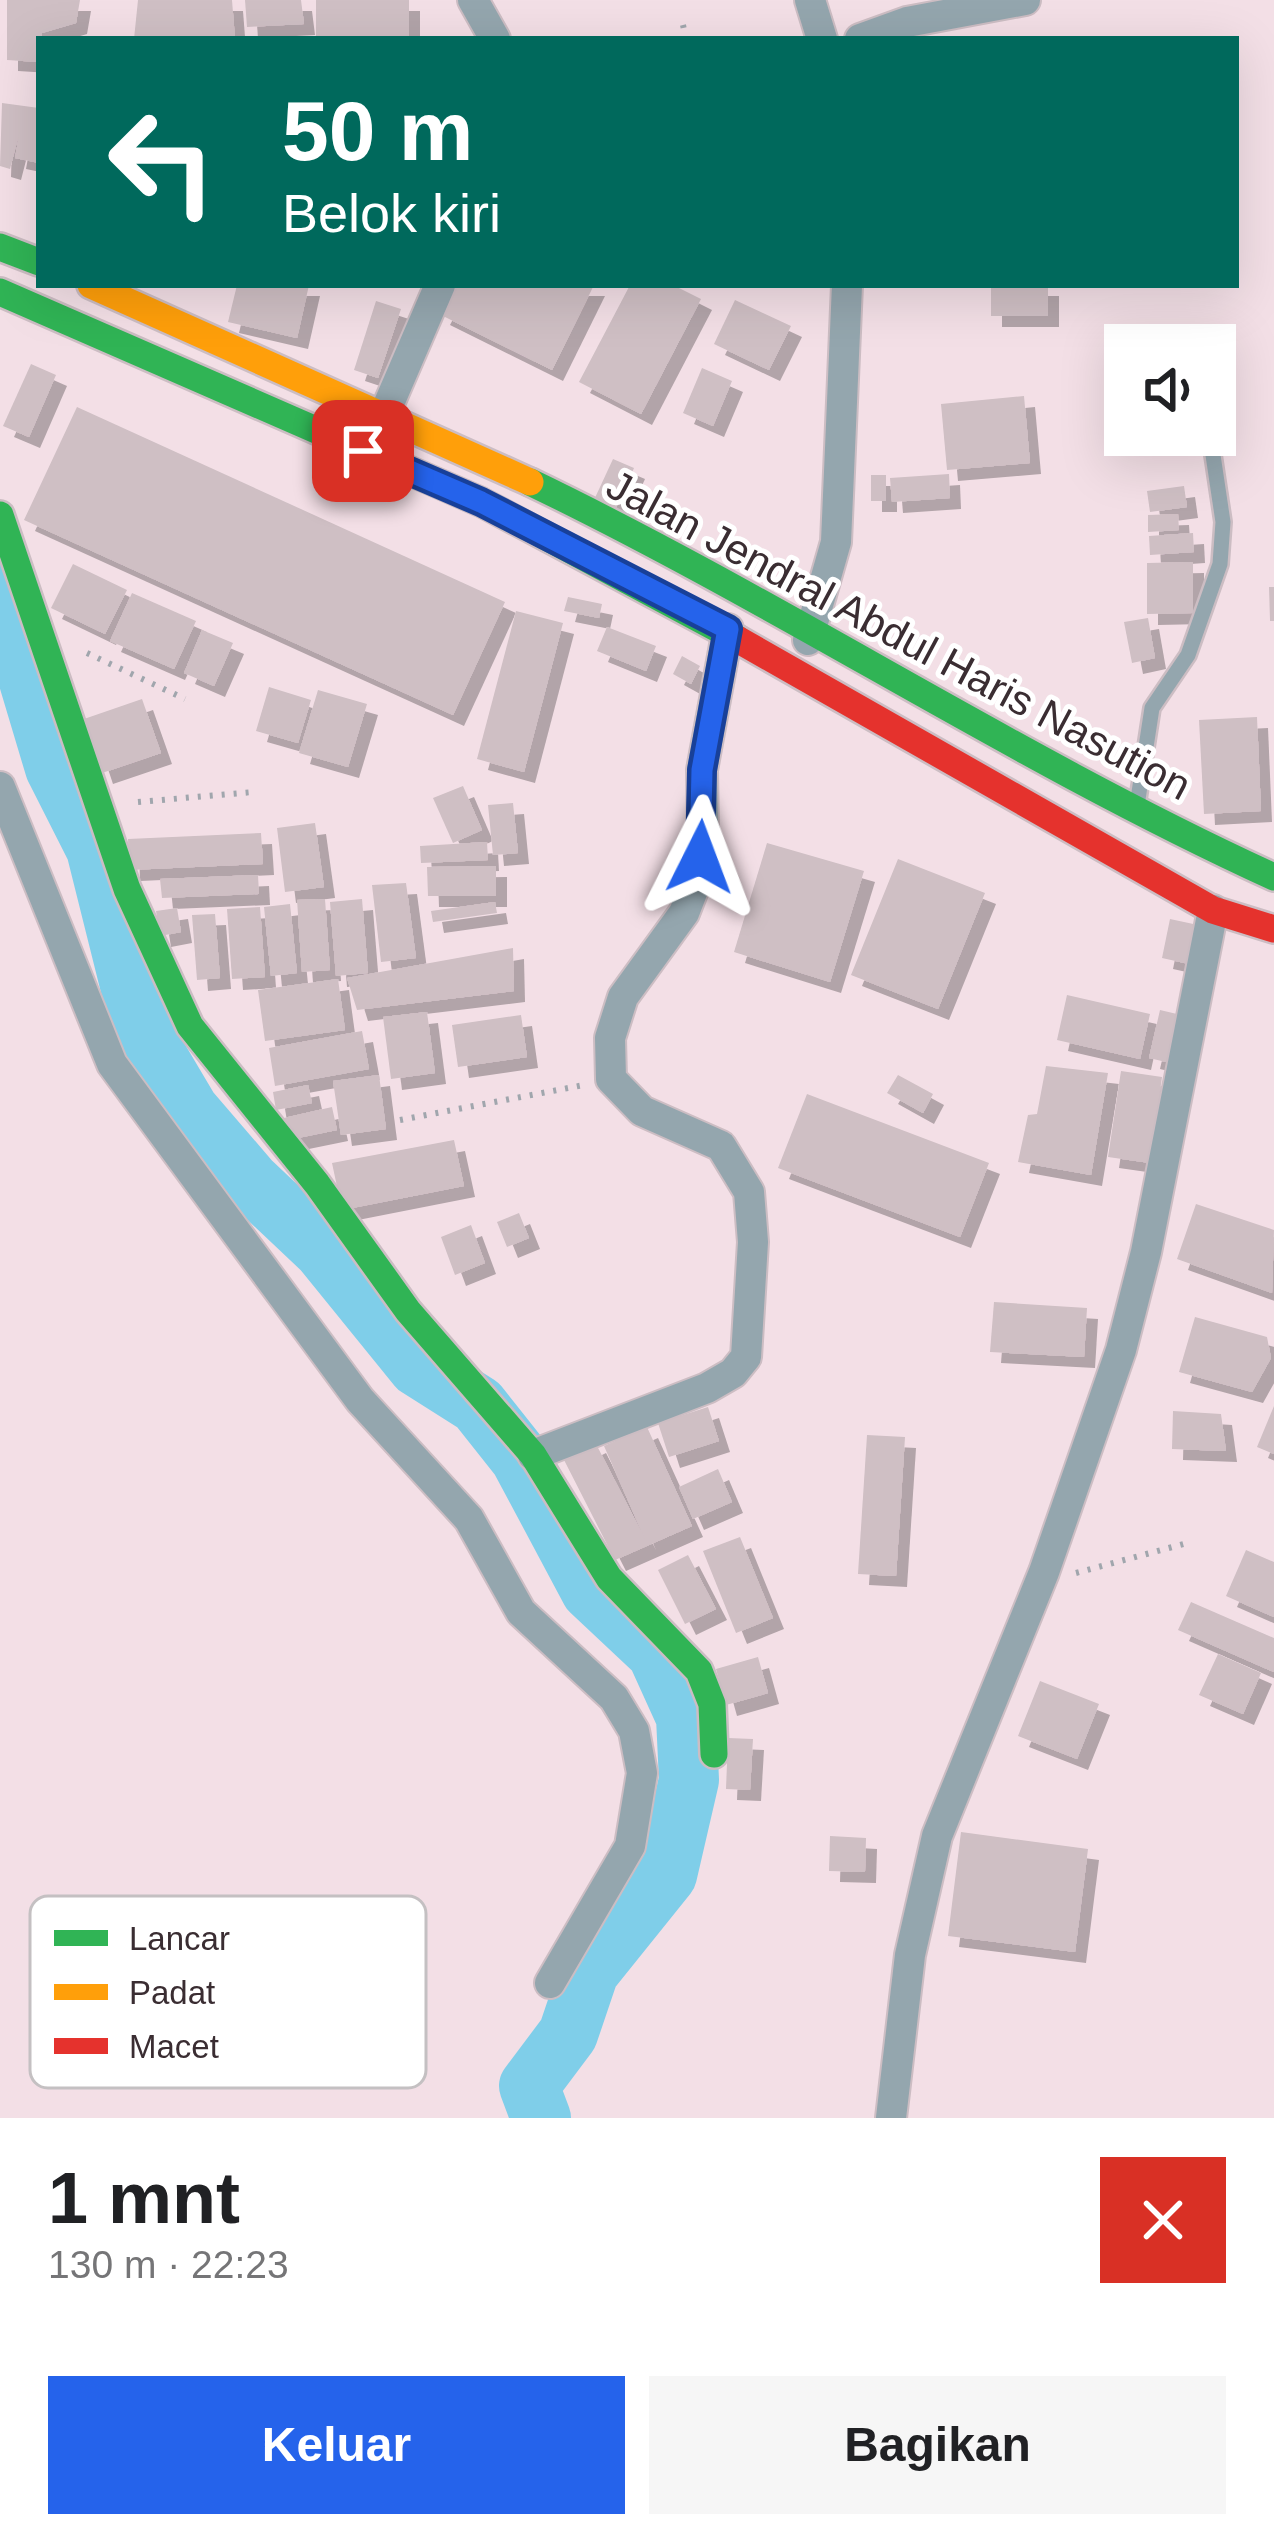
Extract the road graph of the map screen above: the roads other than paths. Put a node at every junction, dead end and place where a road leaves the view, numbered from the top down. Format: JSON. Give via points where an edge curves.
{"nodes":[{"id":1,"x":473,"y":0,"type":"edge"},
{"id":2,"x":810,"y":0,"type":"edge"},
{"id":3,"x":1025,"y":0,"type":"edge"},
{"id":4,"x":493,"y":36,"type":"edge"},
{"id":5,"x":821,"y":36,"type":"edge"},
{"id":6,"x":868,"y":36,"type":"edge"},
{"id":7,"x":22,"y":256,"type":"edge"},
{"id":8,"x":98,"y":288,"type":"edge"},
{"id":9,"x":439,"y":288,"type":"edge"},
{"id":10,"x":847,"y":288,"type":"edge"},
{"id":11,"x":4,"y":294,"type":"edge"},
{"id":12,"x":384,"y":415,"type":"junction"},
{"id":13,"x":1213,"y":456,"type":"edge"},
{"id":14,"x":0,"y":515,"type":"edge"},
{"id":15,"x":813,"y":628,"type":"junction"},
{"id":16,"x":728,"y":629,"type":"junction"},
{"id":17,"x":796,"y":668,"type":"junction"},
{"id":18,"x":0,"y":787,"type":"edge"},
{"id":19,"x":1136,"y":814,"type":"junction"},
{"id":20,"x":1274,"y":877,"type":"edge"},
{"id":21,"x":1213,"y":910,"type":"junction"},
{"id":22,"x":1274,"y":929,"type":"edge"},
{"id":23,"x":532,"y":1455,"type":"junction"},
{"id":24,"x":714,"y":1754,"type":"dead end"},
{"id":25,"x":550,"y":1983,"type":"dead end"},
{"id":26,"x":891,"y":2118,"type":"edge"}],
"edges":[{"from":1,"to":4,"type":"street"},
{"from":2,"to":5,"type":"street"},
{"from":3,"to":6,"type":"street"},
{"from":7,"to":11,"type":"main road"},
{"from":8,"to":12,"type":"main road","name":"Jalan Jendral Abdul Haris Nasution"},
{"from":9,"to":12,"type":"street"},
{"from":10,"to":15,"type":"street","via":[[836,542]]},
{"from":11,"to":16,"type":"main road","name":"Jalan Jendral Abdul Haris Nasution","via":[[481,502]]},
{"from":12,"to":15,"type":"main road","name":"Jalan Jendral Abdul Haris Nasution"},
{"from":13,"to":19,"type":"lane","via":[[1220,564],[1189,655],[1144,729]]},
{"from":14,"to":23,"type":"main road","via":[[127,889],[190,1026],[408,1312]]},
{"from":15,"to":17,"type":"street"},
{"from":15,"to":19,"type":"main road","name":"Jalan Jendral Abdul Haris Nasution"},
{"from":16,"to":17,"type":"main road","name":"Jalan Jendral Abdul Haris Nasution"},
{"from":16,"to":23,"type":"street","via":[[702,770],[696,882],[623,997],[610,1038],[611,1079],[641,1111],[721,1146],[739,1167],[753,1242],[746,1358],[707,1388]]},
{"from":17,"to":21,"type":"main road","name":"Jalan Jendral Abdul Haris Nasution"},
{"from":18,"to":25,"type":"street","via":[[112,1064],[360,1400],[469,1519],[521,1612],[614,1698],[634,1731],[642,1773],[630,1846]]},
{"from":19,"to":20,"type":"main road","name":"Jalan Jendral Abdul Haris Nasution"},
{"from":21,"to":22,"type":"main road","name":"Jalan Jendral Abdul Haris Nasution"},
{"from":21,"to":26,"type":"street","via":[[1121,1350],[1044,1572],[938,1836],[910,1955]]},
{"from":23,"to":24,"type":"main road","via":[[609,1578],[699,1671],[712,1704]]}]}
